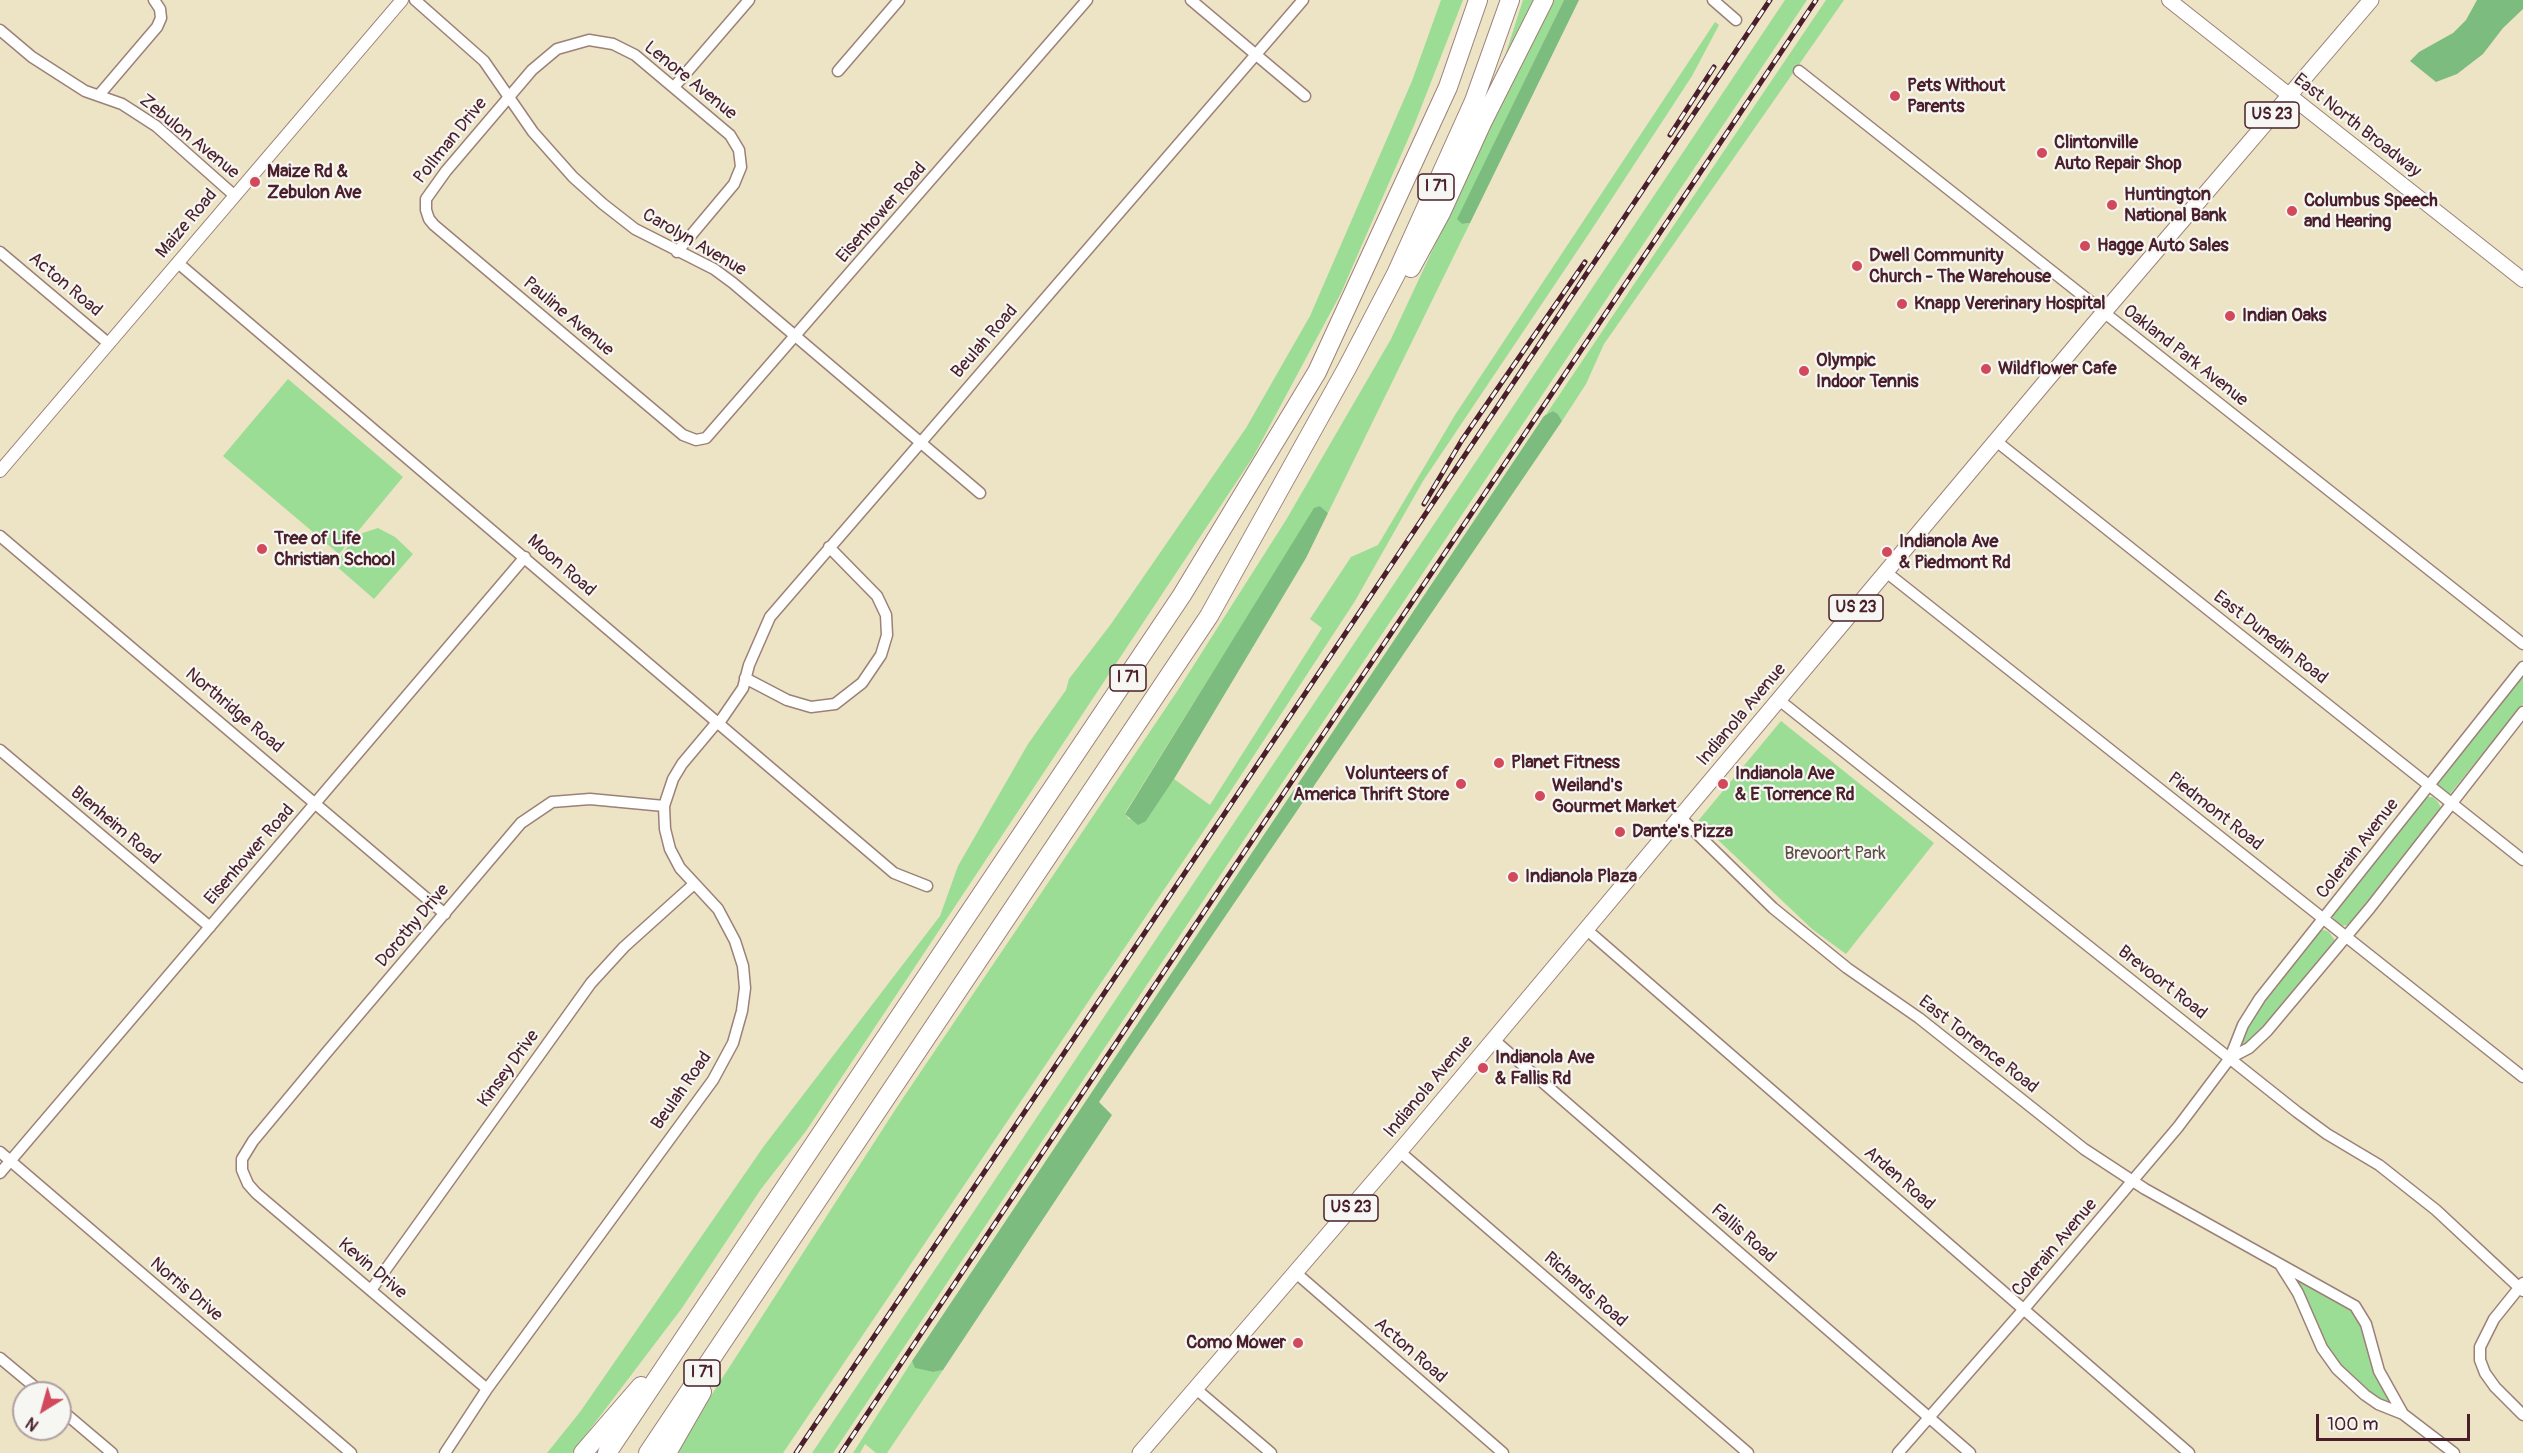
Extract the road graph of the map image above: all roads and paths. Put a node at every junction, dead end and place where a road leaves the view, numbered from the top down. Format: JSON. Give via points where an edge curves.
{"nodes":[{"id":1,"x":154,"y":0,"type":"edge"},
{"id":2,"x":402,"y":0,"type":"edge"},
{"id":3,"x":415,"y":0,"type":"edge"},
{"id":4,"x":749,"y":0,"type":"edge"},
{"id":5,"x":899,"y":0,"type":"edge"},
{"id":6,"x":1087,"y":0,"type":"edge"},
{"id":7,"x":1191,"y":0,"type":"edge"},
{"id":8,"x":1303,"y":0,"type":"edge"},
{"id":9,"x":1478,"y":0,"type":"edge"},
{"id":10,"x":1510,"y":0,"type":"edge"},
{"id":11,"x":1544,"y":0,"type":"edge"},
{"id":12,"x":1713,"y":0,"type":"edge"},
{"id":13,"x":2169,"y":0,"type":"edge"},
{"id":14,"x":2371,"y":0,"type":"edge"},
{"id":15,"x":1736,"y":20,"type":"dead end"},
{"id":16,"x":0,"y":30,"type":"edge"},
{"id":17,"x":1256,"y":54,"type":"junction"},
{"id":18,"x":838,"y":70,"type":"dead end"},
{"id":19,"x":1799,"y":71,"type":"dead end"},
{"id":20,"x":674,"y":87,"type":"junction"},
{"id":21,"x":99,"y":95,"type":"junction"},
{"id":22,"x":2290,"y":95,"type":"junction"},
{"id":23,"x":510,"y":96,"type":"junction"},
{"id":24,"x":1305,"y":96,"type":"dead end"},
{"id":25,"x":235,"y":196,"type":"junction"},
{"id":26,"x":426,"y":210,"type":"joint"},
{"id":27,"x":0,"y":252,"type":"edge"},
{"id":28,"x":677,"y":252,"type":"junction"},
{"id":29,"x":178,"y":263,"type":"junction"},
{"id":30,"x":2523,"y":280,"type":"edge"},
{"id":31,"x":2104,"y":313,"type":"junction"},
{"id":32,"x":796,"y":336,"type":"junction"},
{"id":33,"x":108,"y":344,"type":"junction"},
{"id":34,"x":1347,"y":368,"type":"junction"},
{"id":35,"x":696,"y":440,"type":"joint"},
{"id":36,"x":1996,"y":441,"type":"junction"},
{"id":37,"x":921,"y":442,"type":"junction"},
{"id":38,"x":0,"y":471,"type":"edge"},
{"id":39,"x":980,"y":493,"type":"dead end"},
{"id":40,"x":0,"y":536,"type":"edge"},
{"id":41,"x":829,"y":547,"type":"junction"},
{"id":42,"x":525,"y":557,"type":"junction"},
{"id":43,"x":1886,"y":572,"type":"junction"},
{"id":44,"x":2523,"y":644,"type":"edge"},
{"id":45,"x":2523,"y":667,"type":"edge"},
{"id":46,"x":745,"y":678,"type":"junction"},
{"id":47,"x":1779,"y":700,"type":"junction"},
{"id":48,"x":2523,"y":712,"type":"edge"},
{"id":49,"x":718,"y":722,"type":"junction"},
{"id":50,"x":0,"y":750,"type":"edge"},
{"id":51,"x":2429,"y":785,"type":"junction"},
{"id":52,"x":2451,"y":802,"type":"junction"},
{"id":53,"x":316,"y":804,"type":"junction"},
{"id":54,"x":664,"y":806,"type":"junction"},
{"id":55,"x":1680,"y":818,"type":"junction"},
{"id":56,"x":2523,"y":860,"type":"edge"},
{"id":57,"x":694,"y":884,"type":"junction"},
{"id":58,"x":927,"y":886,"type":"dead end"},
{"id":59,"x":445,"y":914,"type":"junction"},
{"id":60,"x":2323,"y":919,"type":"junction"},
{"id":61,"x":210,"y":927,"type":"junction"},
{"id":62,"x":1587,"y":930,"type":"junction"},
{"id":63,"x":2345,"y":936,"type":"junction"},
{"id":64,"x":1494,"y":1040,"type":"junction"},
{"id":65,"x":2230,"y":1058,"type":"junction"},
{"id":66,"x":2523,"y":1077,"type":"edge"},
{"id":67,"x":0,"y":1152,"type":"edge"},
{"id":68,"x":1400,"y":1152,"type":"junction"},
{"id":69,"x":11,"y":1161,"type":"junction"},
{"id":70,"x":242,"y":1170,"type":"joint"},
{"id":71,"x":0,"y":1173,"type":"edge"},
{"id":72,"x":2133,"y":1181,"type":"junction"},
{"id":73,"x":2280,"y":1264,"type":"junction"},
{"id":74,"x":1296,"y":1273,"type":"junction"},
{"id":75,"x":2522,"y":1287,"type":"edge"},
{"id":76,"x":371,"y":1290,"type":"junction"},
{"id":77,"x":756,"y":1292,"type":"junction"},
{"id":78,"x":2024,"y":1309,"type":"junction"},
{"id":79,"x":702,"y":1314,"type":"junction"},
{"id":80,"x":0,"y":1358,"type":"edge"},
{"id":81,"x":28,"y":1381,"type":"edge"},
{"id":82,"x":487,"y":1389,"type":"junction"},
{"id":83,"x":1196,"y":1389,"type":"junction"},
{"id":84,"x":2403,"y":1414,"type":"junction"},
{"id":85,"x":2523,"y":1416,"type":"edge"},
{"id":86,"x":1928,"y":1417,"type":"junction"},
{"id":87,"x":72,"y":1419,"type":"edge"},
{"id":88,"x":112,"y":1453,"type":"edge"},
{"id":89,"x":351,"y":1453,"type":"edge"},
{"id":90,"x":445,"y":1453,"type":"edge"},
{"id":91,"x":583,"y":1453,"type":"edge"},
{"id":92,"x":607,"y":1453,"type":"edge"},
{"id":93,"x":648,"y":1453,"type":"edge"},
{"id":94,"x":666,"y":1453,"type":"edge"},
{"id":95,"x":1140,"y":1453,"type":"edge"},
{"id":96,"x":1271,"y":1453,"type":"edge"},
{"id":97,"x":1503,"y":1453,"type":"edge"},
{"id":98,"x":1748,"y":1453,"type":"edge"},
{"id":99,"x":1898,"y":1453,"type":"edge"},
{"id":100,"x":1970,"y":1453,"type":"edge"},
{"id":101,"x":2189,"y":1453,"type":"edge"},
{"id":102,"x":2454,"y":1453,"type":"edge"}],
"edges":[{"from":1,"to":21,"type":"street","via":[[160,9],[157,27]]},
{"from":2,"to":25,"type":"street","name":"Maize Road"},
{"from":3,"to":23,"type":"street","name":"Carolyn Avenue","via":[[484,61]]},
{"from":4,"to":20,"type":"street"},
{"from":5,"to":18,"type":"street"},
{"from":6,"to":32,"type":"street","name":"Eisenhower Road"},
{"from":7,"to":17,"type":"street"},
{"from":8,"to":17,"type":"street","name":"Beulah Road"},
{"from":9,"to":79,"type":"highway","number":"I 71","via":[[1448,87],[1317,372],[1182,596]]},
{"from":10,"to":34,"type":"highway","number":"I 71","via":[[1474,101],[1396,274]]},
{"from":11,"to":34,"type":"highway","via":[[1441,213],[1376,332]]},
{"from":12,"to":15,"type":"street"},
{"from":13,"to":22,"type":"main road","name":"East North Broadway"},
{"from":14,"to":22,"type":"main road","name":"Indianola Avenue","number":"US 23"},
{"from":16,"to":21,"type":"street","name":"Zebulon Avenue","via":[[32,57],[85,91]]},
{"from":17,"to":24,"type":"street"},
{"from":17,"to":37,"type":"street","name":"Beulah Road"},
{"from":19,"to":31,"type":"street","name":"Oakland Park Avenue"},
{"from":20,"to":23,"type":"street","name":"Lenore Avenue","via":[[635,55],[613,44],[588,40],[557,49]]},
{"from":20,"to":28,"type":"street","name":"Lenore Avenue","via":[[730,135],[740,150],[741,167],[734,184]]},
{"from":21,"to":25,"type":"street","name":"Zebulon Avenue","via":[[122,104],[156,126]]},
{"from":22,"to":30,"type":"main road","name":"East North Broadway"},
{"from":22,"to":31,"type":"main road","name":"Indianola Avenue","number":"US 23"},
{"from":23,"to":26,"type":"street","name":"Pollman Drive","via":[[431,189]]},
{"from":23,"to":28,"type":"street","name":"Carolyn Avenue","via":[[533,132],[573,177],[635,228]]},
{"from":25,"to":29,"type":"street","name":"Maize Road"},
{"from":26,"to":35,"type":"street","name":"Pauline Avenue","via":[[434,225],[671,426]]},
{"from":27,"to":33,"type":"street","name":"Acton Road"},
{"from":28,"to":32,"type":"street","name":"Carolyn Avenue","via":[[734,283]]},
{"from":29,"to":33,"type":"street","name":"Maize Road"},
{"from":29,"to":42,"type":"street","name":"Moon Road"},
{"from":31,"to":36,"type":"main road","name":"Indianola Avenue","number":"US 23"},
{"from":31,"to":44,"type":"street","name":"Oakland Park Avenue"},
{"from":32,"to":35,"type":"street","name":"Eisenhower Road","via":[[714,432]]},
{"from":32,"to":37,"type":"street","name":"Carolyn Avenue"},
{"from":33,"to":38,"type":"street","name":"Maize Road"},
{"from":34,"to":77,"type":"highway","number":"I 71","via":[[1209,616]]},
{"from":36,"to":43,"type":"main road","name":"Indianola Avenue","number":"US 23"},
{"from":36,"to":51,"type":"street","name":"East Dunedin Road"},
{"from":37,"to":39,"type":"street","name":"Carolyn Avenue"},
{"from":37,"to":41,"type":"street","name":"Beulah Road"},
{"from":40,"to":53,"type":"street","name":"Northridge Road"},
{"from":41,"to":46,"type":"street","name":"Beulah Road","via":[[770,617]]},
{"from":41,"to":46,"type":"street","via":[[877,596],[886,615],[887,635],[881,655],[862,683],[835,704],[811,707],[787,700]]},
{"from":42,"to":49,"type":"street","name":"Moon Road"},
{"from":42,"to":53,"type":"street","name":"Eisenhower Road"},
{"from":43,"to":47,"type":"main road","name":"Indianola Avenue","number":"US 23"},
{"from":43,"to":60,"type":"street","name":"Piedmont Road"},
{"from":45,"to":51,"type":"street","name":"Colerain Avenue"},
{"from":46,"to":49,"type":"street","name":"Beulah Road","via":[[743,688]]},
{"from":47,"to":55,"type":"main road","name":"Indianola Avenue","number":"US 23"},
{"from":47,"to":65,"type":"street","name":"Brevoort Road"},
{"from":48,"to":52,"type":"street","name":"Colerain Avenue"},
{"from":49,"to":54,"type":"street","name":"Beulah Road","via":[[682,764]]},
{"from":49,"to":58,"type":"street","name":"Moon Road","via":[[894,873]]},
{"from":50,"to":61,"type":"street","name":"Blenheim Road"},
{"from":51,"to":52,"type":"street","name":"East Dunedin Road"},
{"from":51,"to":60,"type":"street","name":"Colerain Avenue"},
{"from":52,"to":56,"type":"street","name":"East Dunedin Road"},
{"from":52,"to":63,"type":"street","name":"Colerain Avenue"},
{"from":53,"to":59,"type":"street","name":"Northridge Road"},
{"from":53,"to":61,"type":"street","name":"Eisenhower Road"},
{"from":54,"to":57,"type":"street","name":"Beulah Road","via":[[670,849]]},
{"from":54,"to":59,"type":"street","name":"Dorothy Drive","via":[[590,799],[552,802],[521,823]]},
{"from":55,"to":62,"type":"main road","name":"Indianola Avenue","number":"US 23"},
{"from":55,"to":72,"type":"street","name":"East Torrence Road","via":[[1773,908],[1847,968],[1919,1018],[2084,1149]]},
{"from":57,"to":76,"type":"street","name":"Kinsey Drive","via":[[624,947],[591,983]]},
{"from":57,"to":82,"type":"street","name":"Beulah Road","via":[[730,927],[743,966],[746,988],[733,1043],[713,1080]]},
{"from":59,"to":70,"type":"street","name":"Dorothy Drive","via":[[253,1141],[242,1159]]},
{"from":60,"to":63,"type":"street","name":"Piedmont Road"},
{"from":60,"to":65,"type":"street","name":"Colerain Avenue","via":[[2260,998],[2243,1025]]},
{"from":61,"to":69,"type":"street","name":"Eisenhower Road"},
{"from":62,"to":64,"type":"main road","name":"Indianola Avenue","number":"US 23"},
{"from":62,"to":78,"type":"street","name":"Arden Road"},
{"from":63,"to":65,"type":"street","name":"Colerain Avenue","via":[[2267,1031],[2249,1048]]},
{"from":63,"to":66,"type":"street","name":"Piedmont Road"},
{"from":64,"to":68,"type":"main road","name":"Indianola Avenue","number":"US 23"},
{"from":64,"to":86,"type":"street","name":"Fallis Road"},
{"from":65,"to":72,"type":"street","name":"Colerain Avenue"},
{"from":65,"to":75,"type":"street","name":"Brevoort Road","via":[[2327,1134],[2379,1165]]},
{"from":67,"to":69,"type":"street","name":"Norris Drive"},
{"from":68,"to":74,"type":"main road","name":"Indianola Avenue","number":"US 23"},
{"from":68,"to":98,"type":"street","name":"Richards Road"},
{"from":69,"to":71,"type":"street","name":"Eisenhower Road"},
{"from":69,"to":89,"type":"street","name":"Norris Drive"},
{"from":70,"to":76,"type":"street","name":"Kevin Drive","via":[[256,1193]]},
{"from":72,"to":73,"type":"street","name":"East Torrence Road"},
{"from":72,"to":78,"type":"street","name":"Colerain Avenue"},
{"from":73,"to":84,"type":"street","name":"East Torrence Road","via":[[2298,1293],[2317,1340],[2337,1369],[2378,1404]]},
{"from":73,"to":84,"type":"street","name":"East Torrence Road","via":[[2355,1306],[2366,1324],[2379,1371]]},
{"from":74,"to":83,"type":"main road","name":"Indianola Avenue","number":"US 23"},
{"from":74,"to":97,"type":"street","name":"Acton Road"},
{"from":75,"to":85,"type":"street","via":[[2494,1319],[2480,1347],[2480,1360],[2485,1373]]},
{"from":76,"to":82,"type":"street","name":"Kevin Drive"},
{"from":77,"to":93,"type":"highway","number":"I 71"},
{"from":77,"to":94,"type":"highway"},
{"from":78,"to":86,"type":"street","name":"Colerain Avenue"},
{"from":78,"to":101,"type":"street","name":"Arden Road"},
{"from":79,"to":91,"type":"highway"},
{"from":79,"to":92,"type":"highway","number":"I 71"},
{"from":80,"to":81,"type":"street"},
{"from":82,"to":90,"type":"street","name":"Beulah Road"},
{"from":83,"to":95,"type":"main road","name":"Indianola Avenue","number":"US 23"},
{"from":83,"to":96,"type":"street"},
{"from":84,"to":102,"type":"street","name":"East Torrence Road"},
{"from":86,"to":99,"type":"street","name":"Colerain Avenue"},
{"from":86,"to":100,"type":"street","name":"Fallis Road"},
{"from":87,"to":88,"type":"street"}]}
